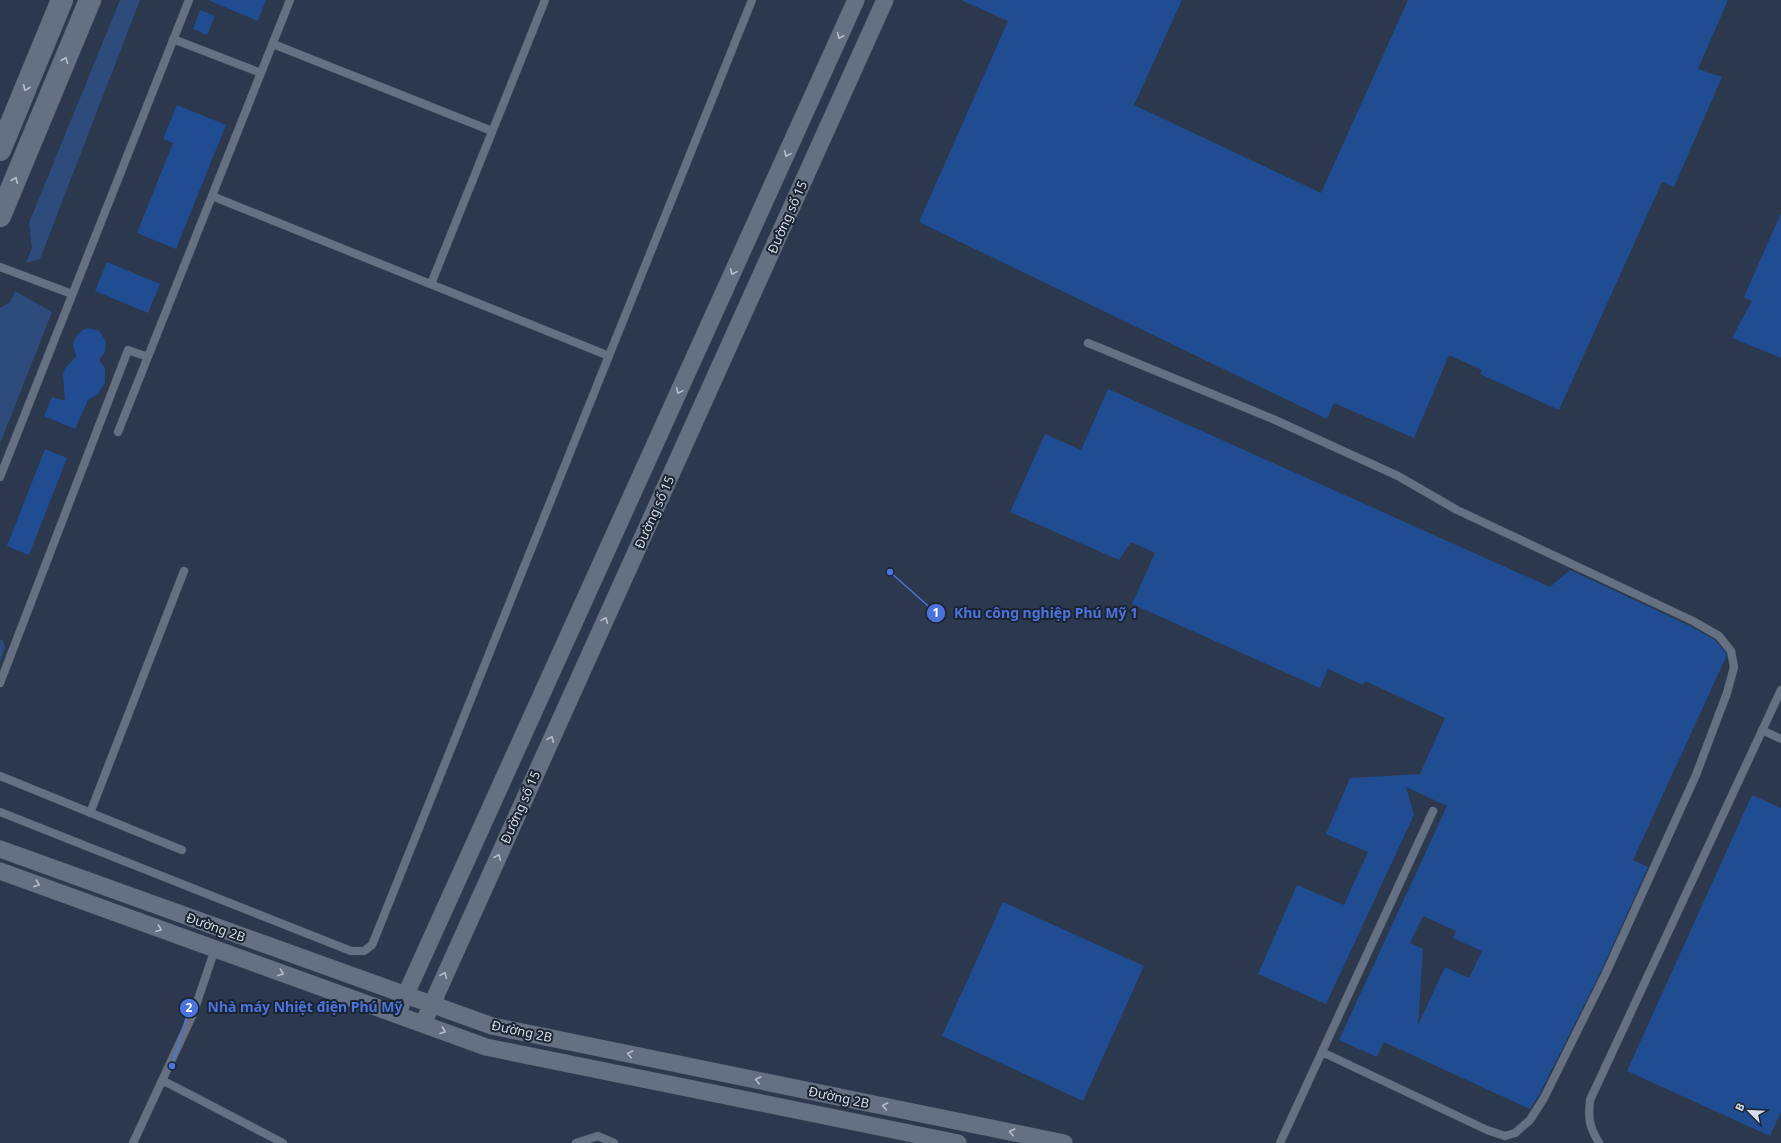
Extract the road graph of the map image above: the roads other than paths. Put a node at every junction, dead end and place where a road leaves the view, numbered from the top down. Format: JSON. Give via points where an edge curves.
{"nodes":[{"id":1,"x":62,"y":0,"type":"edge"},
{"id":2,"x":90,"y":0,"type":"edge"},
{"id":3,"x":189,"y":0,"type":"edge"},
{"id":4,"x":290,"y":0,"type":"edge"},
{"id":5,"x":545,"y":0,"type":"edge"},
{"id":6,"x":752,"y":0,"type":"edge"},
{"id":7,"x":856,"y":0,"type":"edge"},
{"id":8,"x":885,"y":0,"type":"edge"},
{"id":9,"x":173,"y":39,"type":"junction"},
{"id":10,"x":273,"y":44,"type":"junction"},
{"id":11,"x":261,"y":73,"type":"junction"},
{"id":12,"x":492,"y":131,"type":"junction"},
{"id":13,"x":0,"y":150,"type":"edge"},
{"id":14,"x":212,"y":196,"type":"junction"},
{"id":15,"x":0,"y":216,"type":"edge"},
{"id":16,"x":0,"y":267,"type":"edge"},
{"id":17,"x":431,"y":284,"type":"junction"},
{"id":18,"x":72,"y":294,"type":"junction"},
{"id":19,"x":1088,"y":343,"type":"dead end"},
{"id":20,"x":610,"y":356,"type":"junction"},
{"id":21,"x":148,"y":357,"type":"junction"},
{"id":22,"x":118,"y":432,"type":"dead end"},
{"id":23,"x":0,"y":476,"type":"edge"},
{"id":24,"x":184,"y":571,"type":"dead end"},
{"id":25,"x":0,"y":683,"type":"edge"},
{"id":26,"x":1781,"y":690,"type":"edge"},
{"id":27,"x":1762,"y":730,"type":"junction"},
{"id":28,"x":1781,"y":739,"type":"edge"},
{"id":29,"x":0,"y":776,"type":"edge"},
{"id":30,"x":1433,"y":810,"type":"dead end"},
{"id":31,"x":0,"y":812,"type":"edge"},
{"id":32,"x":90,"y":813,"type":"junction"},
{"id":33,"x":0,"y":849,"type":"edge"},
{"id":34,"x":182,"y":850,"type":"dead end"},
{"id":35,"x":0,"y":871,"type":"edge"},
{"id":36,"x":215,"y":949,"type":"junction"},
{"id":37,"x":406,"y":995,"type":"junction"},
{"id":38,"x":432,"y":1004,"type":"junction"},
{"id":39,"x":397,"y":1014,"type":"junction"},
{"id":40,"x":423,"y":1024,"type":"junction"},
{"id":41,"x":1322,"y":1052,"type":"junction"},
{"id":42,"x":162,"y":1080,"type":"junction"},
{"id":43,"x":133,"y":1143,"type":"edge"},
{"id":44,"x":283,"y":1143,"type":"edge"},
{"id":45,"x":576,"y":1143,"type":"edge"},
{"id":46,"x":614,"y":1143,"type":"edge"},
{"id":47,"x":958,"y":1143,"type":"edge"},
{"id":48,"x":1064,"y":1143,"type":"edge"},
{"id":49,"x":1280,"y":1143,"type":"edge"},
{"id":50,"x":1599,"y":1143,"type":"edge"}],
"edges":[{"from":1,"to":13,"type":"street","one_way":true},
{"from":15,"to":2,"type":"street","one_way":true},
{"from":3,"to":9,"type":"lane"},
{"from":4,"to":10,"type":"lane"},
{"from":5,"to":12,"type":"lane"},
{"from":6,"to":20,"type":"lane"},
{"from":7,"to":37,"type":"street","name":"Đường số 15","one_way":true},
{"from":38,"to":8,"type":"street","name":"Đường số 15","one_way":true},
{"from":9,"to":11,"type":"lane"},
{"from":9,"to":18,"type":"lane"},
{"from":10,"to":11,"type":"lane"},
{"from":10,"to":12,"type":"lane"},
{"from":11,"to":14,"type":"lane"},
{"from":12,"to":17,"type":"lane"},
{"from":14,"to":17,"type":"lane"},
{"from":14,"to":21,"type":"lane"},
{"from":16,"to":18,"type":"lane"},
{"from":17,"to":20,"type":"lane"},
{"from":18,"to":23,"type":"lane"},
{"from":19,"to":41,"type":"lane","via":[[1273,419],[1398,476],[1457,510],[1693,621],[1719,636],[1731,651],[1734,667],[1727,693],[1696,775],[1606,972],[1544,1098],[1530,1120],[1515,1133],[1505,1136],[1487,1130]]},
{"from":20,"to":31,"type":"lane","via":[[374,941],[368,948],[360,952],[351,950]]},
{"from":21,"to":22,"type":"lane"},
{"from":21,"to":25,"type":"lane","via":[[128,350]]},
{"from":24,"to":32,"type":"lane"},
{"from":26,"to":27,"type":"lane"},
{"from":27,"to":28,"type":"lane"},
{"from":27,"to":50,"type":"lane","via":[[1590,1100],[1588,1118]]},
{"from":29,"to":32,"type":"lane"},
{"from":30,"to":41,"type":"lane"},
{"from":32,"to":34,"type":"lane"},
{"from":33,"to":37,"type":"street","name":"Đường 2B"},
{"from":35,"to":36,"type":"street","name":"Đường 2B","one_way":true},
{"from":36,"to":39,"type":"street","name":"Đường 2B","one_way":true},
{"from":36,"to":42,"type":"lane","via":[[193,1014]]},
{"from":37,"to":38,"type":"street","name":"Đường 2B"},
{"from":37,"to":39,"type":"street","name":"Đường số 15"},
{"from":38,"to":40,"type":"street","name":"Đường số 15"},
{"from":48,"to":38,"type":"street","name":"Đường 2B","one_way":true,"via":[[492,1026]]},
{"from":39,"to":40,"type":"street","name":"Đường 2B"},
{"from":40,"to":47,"type":"street","name":"Đường 2B","one_way":true,"via":[[486,1047]]},
{"from":41,"to":49,"type":"lane"},
{"from":42,"to":43,"type":"lane"},
{"from":42,"to":44,"type":"lane"},
{"from":45,"to":46,"type":"lane","via":[[598,1136]]}]}
